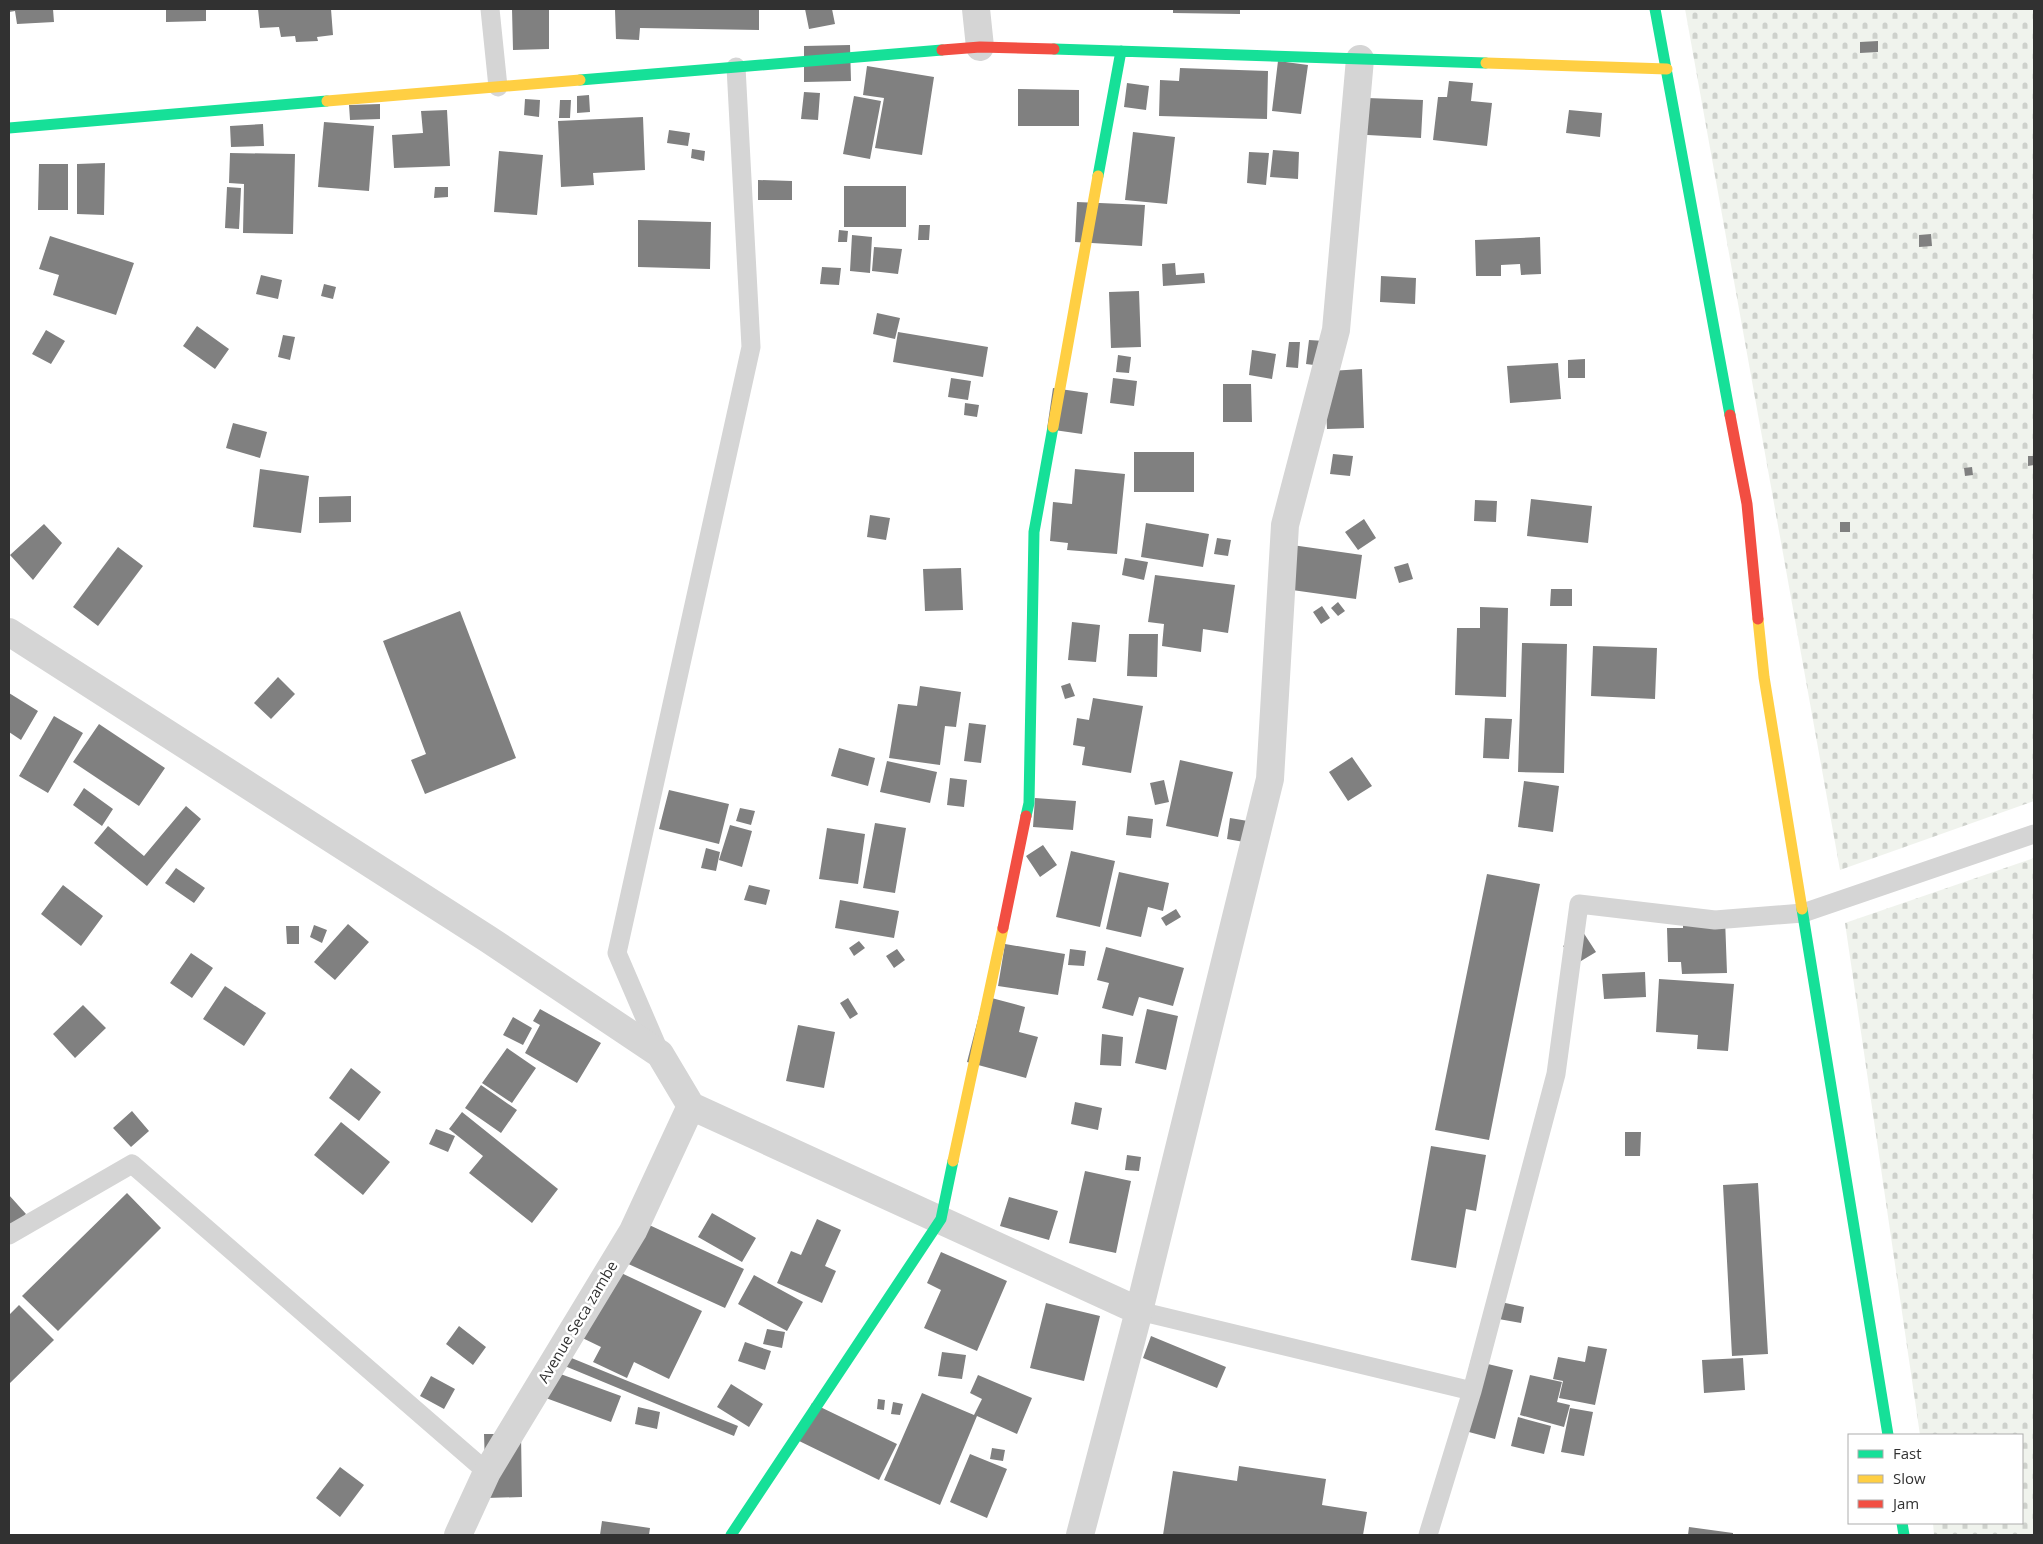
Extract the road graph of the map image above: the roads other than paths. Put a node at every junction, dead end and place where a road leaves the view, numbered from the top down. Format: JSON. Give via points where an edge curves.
{"nodes":[{"id":1,"x":490,"y":9,"type":"edge"},
{"id":2,"x":976,"y":9,"type":"edge"},
{"id":3,"x":1655,"y":9,"type":"edge"},
{"id":4,"x":980,"y":47,"type":"junction"},
{"id":5,"x":1121,"y":51,"type":"junction"},
{"id":6,"x":1360,"y":59,"type":"junction"},
{"id":7,"x":736,"y":67,"type":"junction"},
{"id":8,"x":1667,"y":69,"type":"junction"},
{"id":9,"x":498,"y":87,"type":"junction"},
{"id":10,"x":9,"y":128,"type":"edge"},
{"id":11,"x":9,"y":632,"type":"edge"},
{"id":12,"x":2034,"y":834,"type":"edge"},
{"id":13,"x":1804,"y":913,"type":"junction"},
{"id":14,"x":660,"y":1054,"type":"junction"},
{"id":15,"x":692,"y":1106,"type":"junction"},
{"id":16,"x":940,"y":1219,"type":"junction"},
{"id":17,"x":9,"y":1235,"type":"edge"},
{"id":18,"x":1139,"y":1311,"type":"junction"},
{"id":19,"x":1472,"y":1391,"type":"junction"},
{"id":20,"x":1888,"y":1434,"type":"edge"},
{"id":21,"x":487,"y":1472,"type":"junction"},
{"id":22,"x":458,"y":1535,"type":"edge"},
{"id":23,"x":731,"y":1535,"type":"edge"},
{"id":24,"x":1080,"y":1535,"type":"edge"},
{"id":25,"x":1428,"y":1535,"type":"edge"}],
"edges":[{"from":1,"to":9,"type":"lane"},
{"from":2,"to":4,"type":"street"},
{"from":3,"to":8,"type":"street"},
{"from":4,"to":5,"type":"street"},
{"from":4,"to":7,"type":"street"},
{"from":5,"to":6,"type":"street"},
{"from":5,"to":16,"type":"street","via":[[1034,532],[1029,803]]},
{"from":6,"to":8,"type":"street"},
{"from":6,"to":18,"type":"street","via":[[1336,330],[1285,525],[1270,778]]},
{"from":7,"to":9,"type":"street"},
{"from":7,"to":14,"type":"lane","via":[[751,347],[617,953]]},
{"from":8,"to":13,"type":"street","via":[[1747,504],[1764,677]]},
{"from":9,"to":10,"type":"street"},
{"from":11,"to":14,"type":"street","via":[[488,939]]},
{"from":12,"to":13,"type":"lane"},
{"from":13,"to":19,"type":"lane","via":[[1715,920],[1579,904],[1556,1074]]},
{"from":13,"to":20,"type":"street"},
{"from":14,"to":15,"type":"street"},
{"from":15,"to":16,"type":"street"},
{"from":15,"to":21,"type":"street","name":"Avenue Seca zambe","via":[[633,1230]]},
{"from":16,"to":18,"type":"street"},
{"from":16,"to":23,"type":"street"},
{"from":17,"to":21,"type":"lane","via":[[132,1164]]},
{"from":18,"to":19,"type":"lane"},
{"from":18,"to":24,"type":"street"},
{"from":19,"to":25,"type":"lane"},
{"from":21,"to":22,"type":"street","name":"Avenue Seca zambe"}]}
